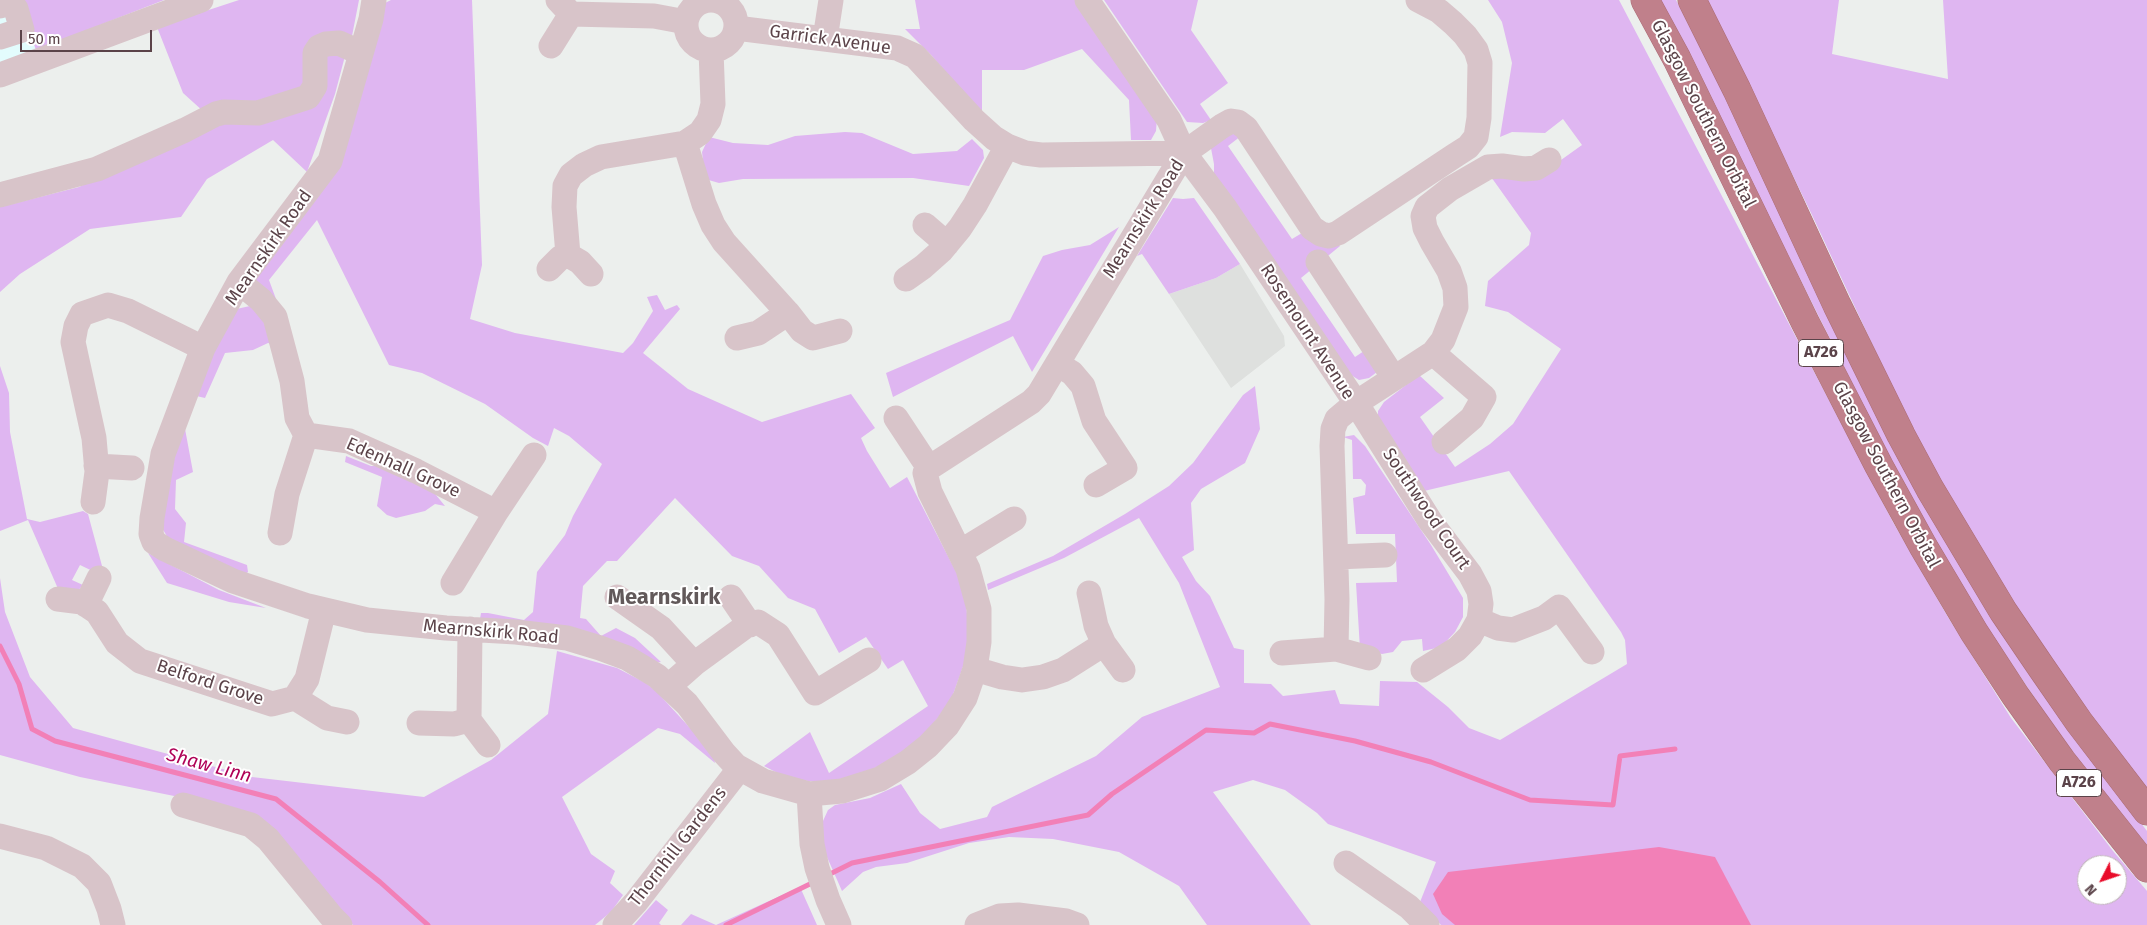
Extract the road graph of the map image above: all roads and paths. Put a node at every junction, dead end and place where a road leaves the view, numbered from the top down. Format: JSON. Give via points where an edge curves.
{"nodes":[{"id":1,"x":201,"y":0,"type":"edge"},
{"id":2,"x":374,"y":0,"type":"edge"},
{"id":3,"x":831,"y":0,"type":"edge"},
{"id":4,"x":1087,"y":0,"type":"edge"},
{"id":5,"x":1418,"y":0,"type":"edge"},
{"id":6,"x":1646,"y":0,"type":"edge"},
{"id":7,"x":1692,"y":0,"type":"edge"},
{"id":8,"x":0,"y":6,"type":"edge"},
{"id":9,"x":564,"y":7,"type":"edge"},
{"id":10,"x":686,"y":22,"type":"junction"},
{"id":11,"x":736,"y":28,"type":"junction"},
{"id":12,"x":0,"y":37,"type":"edge"},
{"id":13,"x":825,"y":39,"type":"junction"},
{"id":14,"x":551,"y":46,"type":"dead end"},
{"id":15,"x":711,"y":50,"type":"junction"},
{"id":16,"x":361,"y":53,"type":"junction"},
{"id":17,"x":0,"y":75,"type":"edge"},
{"id":18,"x":685,"y":143,"type":"junction"},
{"id":19,"x":1007,"y":146,"type":"junction"},
{"id":20,"x":1184,"y":153,"type":"junction"},
{"id":21,"x":1549,"y":160,"type":"dead end"},
{"id":22,"x":0,"y":195,"type":"edge"},
{"id":23,"x":925,"y":225,"type":"dead end"},
{"id":24,"x":947,"y":244,"type":"junction"},
{"id":25,"x":1318,"y":262,"type":"dead end"},
{"id":26,"x":591,"y":274,"type":"dead end"},
{"id":27,"x":906,"y":279,"type":"dead end"},
{"id":28,"x":239,"y":282,"type":"junction"},
{"id":29,"x":788,"y":312,"type":"junction"},
{"id":30,"x":840,"y":331,"type":"dead end"},
{"id":31,"x":737,"y":338,"type":"dead end"},
{"id":32,"x":203,"y":348,"type":"junction"},
{"id":33,"x":1433,"y":353,"type":"junction"},
{"id":34,"x":1056,"y":364,"type":"junction"},
{"id":35,"x":1394,"y":378,"type":"junction"},
{"id":36,"x":1356,"y":403,"type":"junction"},
{"id":37,"x":896,"y":418,"type":"dead end"},
{"id":38,"x":306,"y":435,"type":"junction"},
{"id":39,"x":1444,"y":442,"type":"dead end"},
{"id":40,"x":534,"y":455,"type":"dead end"},
{"id":41,"x":96,"y":466,"type":"junction"},
{"id":42,"x":132,"y":468,"type":"dead end"},
{"id":43,"x":929,"y":468,"type":"junction"},
{"id":44,"x":1096,"y":485,"type":"dead end"},
{"id":45,"x":93,"y":502,"type":"dead end"},
{"id":46,"x":496,"y":512,"type":"junction"},
{"id":47,"x":1014,"y":519,"type":"dead end"},
{"id":48,"x":280,"y":533,"type":"dead end"},
{"id":49,"x":960,"y":552,"type":"junction"},
{"id":50,"x":1384,"y":555,"type":"dead end"},
{"id":51,"x":1336,"y":557,"type":"junction"},
{"id":52,"x":99,"y":578,"type":"dead end"},
{"id":53,"x":453,"y":584,"type":"dead end"},
{"id":54,"x":1089,"y":593,"type":"dead end"},
{"id":55,"x":616,"y":597,"type":"dead end"},
{"id":56,"x":731,"y":597,"type":"dead end"},
{"id":57,"x":58,"y":599,"type":"dead end"},
{"id":58,"x":86,"y":605,"type":"junction"},
{"id":59,"x":324,"y":610,"type":"junction"},
{"id":60,"x":1480,"y":620,"type":"junction"},
{"id":61,"x":750,"y":625,"type":"junction"},
{"id":62,"x":470,"y":629,"type":"junction"},
{"id":63,"x":1104,"y":644,"type":"junction"},
{"id":64,"x":1336,"y":649,"type":"junction"},
{"id":65,"x":1592,"y":652,"type":"dead end"},
{"id":66,"x":1282,"y":653,"type":"dead end"},
{"id":67,"x":1370,"y":658,"type":"dead end"},
{"id":68,"x":869,"y":660,"type":"dead end"},
{"id":69,"x":694,"y":664,"type":"junction"},
{"id":70,"x":975,"y":669,"type":"junction"},
{"id":71,"x":1123,"y":670,"type":"dead end"},
{"id":72,"x":1423,"y":670,"type":"dead end"},
{"id":73,"x":669,"y":686,"type":"junction"},
{"id":74,"x":295,"y":698,"type":"junction"},
{"id":75,"x":469,"y":720,"type":"junction"},
{"id":76,"x":347,"y":722,"type":"dead end"},
{"id":77,"x":419,"y":723,"type":"dead end"},
{"id":78,"x":488,"y":745,"type":"dead end"},
{"id":79,"x":740,"y":768,"type":"junction"},
{"id":80,"x":809,"y":794,"type":"junction"},
{"id":81,"x":183,"y":804,"type":"dead end"},
{"id":82,"x":2147,"y":811,"type":"edge"},
{"id":83,"x":0,"y":836,"type":"edge"},
{"id":84,"x":1346,"y":863,"type":"dead end"},
{"id":85,"x":2147,"y":868,"type":"edge"},
{"id":86,"x":326,"y":920,"type":"edge"},
{"id":87,"x":113,"y":925,"type":"edge"},
{"id":88,"x":615,"y":925,"type":"edge"},
{"id":89,"x":839,"y":925,"type":"edge"},
{"id":90,"x":977,"y":925,"type":"edge"},
{"id":91,"x":1077,"y":925,"type":"edge"},
{"id":92,"x":1427,"y":925,"type":"edge"}],
"edges":[{"from":1,"to":17,"type":"street"},
{"from":2,"to":16,"type":"street","name":"Mearnskirk Road"},
{"from":3,"to":13,"type":"street"},
{"from":4,"to":20,"type":"street","name":"Mearnskirk Road","via":[[1169,120]]},
{"from":5,"to":20,"type":"street","via":[[1453,23],[1476,50],[1480,63],[1476,137],[1468,147],[1338,233],[1329,236],[1312,228],[1246,128],[1238,122],[1231,121],[1222,126]]},
{"from":6,"to":85,"type":"highway","name":"Glasgow Southern Orbital","number":"A726","via":[[1844,399],[1924,546],[2015,695]]},
{"from":7,"to":82,"type":"highway","name":"Glasgow Southern Orbital","number":"A726","via":[[1845,322],[1930,489],[2036,659]]},
{"from":8,"to":12,"type":"street","via":[[11,2],[22,30]]},
{"from":9,"to":10,"type":"street"},
{"from":9,"to":14,"type":"street"},
{"from":10,"to":11,"type":"street","via":[[692,8],[706,0],[714,0],[733,13]]},
{"from":10,"to":15,"type":"street","via":[[695,45]]},
{"from":11,"to":13,"type":"street","name":"Garrick Avenue"},
{"from":11,"to":15,"type":"street","via":[[724,46]]},
{"from":13,"to":19,"type":"street","name":"Garrick Avenue","via":[[897,48],[915,56],[974,120]]},
{"from":15,"to":18,"type":"street","via":[[713,104],[709,120],[700,133]]},
{"from":16,"to":22,"type":"street","via":[[339,43],[320,48],[315,53],[315,86],[308,97],[258,113],[216,114],[97,169]]},
{"from":16,"to":28,"type":"street","name":"Mearnskirk Road","via":[[330,161]]},
{"from":18,"to":26,"type":"street","via":[[601,157],[571,175],[565,186],[558,262],[580,262]]},
{"from":18,"to":29,"type":"street","via":[[713,225],[724,242]]},
{"from":19,"to":20,"type":"street","name":"Garrick Avenue","via":[[1025,154],[1041,155]]},
{"from":19,"to":24,"type":"street","via":[[975,205]]},
{"from":20,"to":34,"type":"street","name":"Mearnskirk Road"},
{"from":20,"to":36,"type":"street","name":"Rosemount Avenue","via":[[1225,208]]},
{"from":21,"to":33,"type":"street","via":[[1536,168],[1488,167],[1427,207],[1423,216],[1425,228],[1456,288],[1456,307],[1450,324]]},
{"from":23,"to":24,"type":"street"},
{"from":24,"to":27,"type":"street"},
{"from":25,"to":35,"type":"street"},
{"from":28,"to":32,"type":"street","name":"Mearnskirk Road"},
{"from":28,"to":38,"type":"street","via":[[275,317],[292,381],[297,418]]},
{"from":29,"to":30,"type":"street","via":[[802,331],[813,338]]},
{"from":29,"to":31,"type":"street","via":[[758,333]]},
{"from":32,"to":41,"type":"street","via":[[128,311],[108,305],[82,314],[73,342],[94,438]]},
{"from":32,"to":59,"type":"street","name":"Mearnskirk Road","via":[[163,454],[152,518],[154,542],[233,581]]},
{"from":33,"to":35,"type":"street"},
{"from":33,"to":39,"type":"street","via":[[1484,397],[1472,418]]},
{"from":34,"to":43,"type":"street","name":"Mearnskirk Road","via":[[1031,402]]},
{"from":34,"to":44,"type":"street","via":[[1072,373],[1083,386],[1094,421],[1125,468]]},
{"from":35,"to":36,"type":"street"},
{"from":36,"to":51,"type":"street","name":"Rosemount Avenue","via":[[1338,419],[1333,429]]},
{"from":36,"to":60,"type":"street","name":"Southwood Court","via":[[1430,520],[1470,574],[1479,591]]},
{"from":37,"to":43,"type":"street"},
{"from":38,"to":46,"type":"street","name":"Edenhall Grove","via":[[349,441]]},
{"from":38,"to":48,"type":"street","via":[[287,494]]},
{"from":40,"to":46,"type":"street"},
{"from":41,"to":42,"type":"street"},
{"from":41,"to":45,"type":"street"},
{"from":43,"to":49,"type":"street","name":"Mearnskirk Road","via":[[925,479]]},
{"from":46,"to":53,"type":"street"},
{"from":47,"to":49,"type":"street"},
{"from":49,"to":70,"type":"street","name":"Mearnskirk Road","via":[[968,568],[979,609]]},
{"from":50,"to":51,"type":"street"},
{"from":51,"to":64,"type":"street","name":"Rosemount Avenue"},
{"from":52,"to":58,"type":"street"},
{"from":54,"to":63,"type":"street","via":[[1096,626]]},
{"from":55,"to":69,"type":"street","via":[[661,628]]},
{"from":56,"to":61,"type":"street"},
{"from":57,"to":58,"type":"street"},
{"from":58,"to":74,"type":"street","name":"Belford Grove","via":[[97,612],[118,643],[140,660],[272,704]]},
{"from":59,"to":62,"type":"street","name":"Mearnskirk Road","via":[[367,620]]},
{"from":59,"to":74,"type":"street","via":[[307,679]]},
{"from":60,"to":65,"type":"street","via":[[1513,630],[1544,618],[1559,606]]},
{"from":60,"to":72,"type":"street","via":[[1457,649]]},
{"from":61,"to":68,"type":"street","via":[[758,622],[778,634],[815,693]]},
{"from":61,"to":69,"type":"street"},
{"from":62,"to":73,"type":"street","name":"Mearnskirk Road","via":[[559,637],[600,648],[627,658]]},
{"from":62,"to":75,"type":"street"},
{"from":63,"to":70,"type":"street","via":[[1063,670],[1043,676],[1022,680]]},
{"from":63,"to":71,"type":"street"},
{"from":64,"to":66,"type":"street"},
{"from":64,"to":67,"type":"street"},
{"from":69,"to":73,"type":"street"},
{"from":70,"to":80,"type":"street","name":"Mearnskirk Road","via":[[965,698],[947,726],[908,762],[880,779],[842,791]]},
{"from":73,"to":79,"type":"street","name":"Mearnskirk Road"},
{"from":74,"to":76,"type":"street","via":[[327,718]]},
{"from":75,"to":77,"type":"street","via":[[454,724]]},
{"from":75,"to":78,"type":"street"},
{"from":79,"to":80,"type":"street","name":"Mearnskirk Road","via":[[762,781]]},
{"from":79,"to":88,"type":"street","name":"Thornhill Gardens"},
{"from":80,"to":89,"type":"street","via":[[817,868]]},
{"from":81,"to":86,"type":"street","via":[[251,825],[268,840]]},
{"from":83,"to":87,"type":"street","via":[[46,848],[82,866],[99,883]]},
{"from":84,"to":92,"type":"street","via":[[1409,907]]},
{"from":90,"to":91,"type":"street","via":[[1000,916],[1018,914]]}]}
